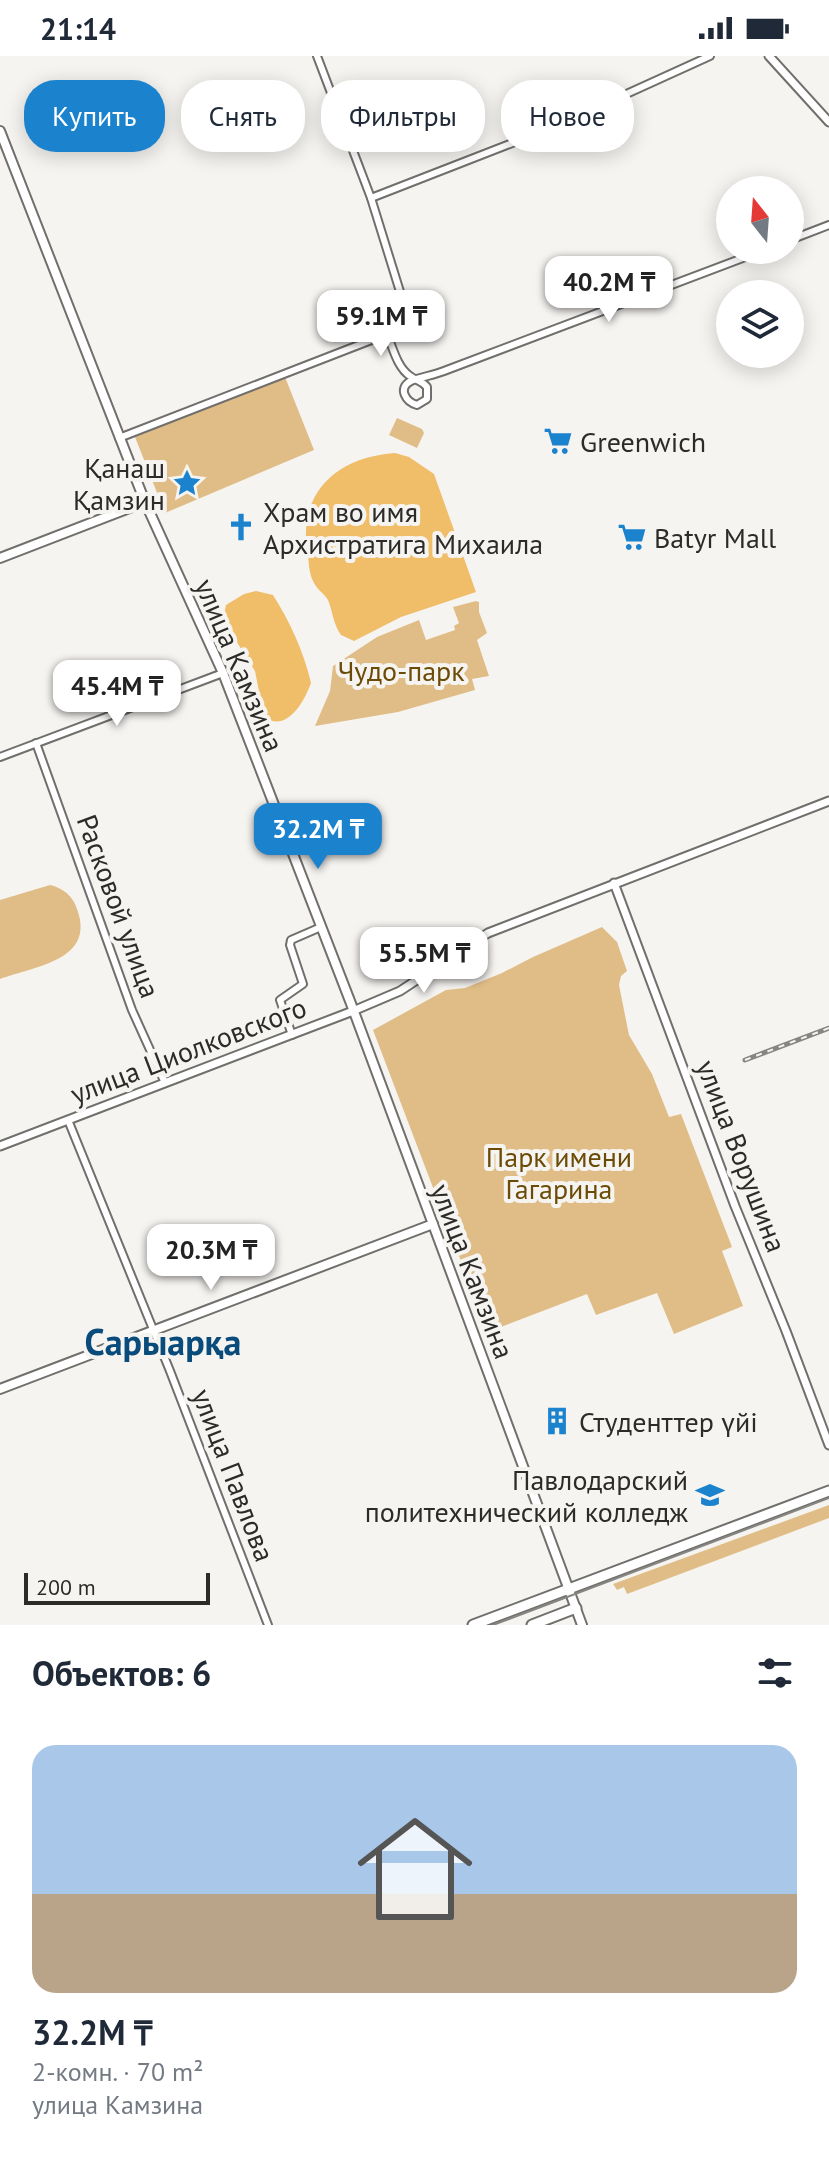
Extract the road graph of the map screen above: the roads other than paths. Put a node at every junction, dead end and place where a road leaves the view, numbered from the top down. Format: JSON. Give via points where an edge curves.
{"nodes":[{"id":1,"x":317,"y":56,"type":"edge"},
{"id":2,"x":710,"y":56,"type":"edge"},
{"id":3,"x":769,"y":56,"type":"edge"},
{"id":4,"x":829,"y":122,"type":"edge"},
{"id":5,"x":1,"y":135,"type":"edge"},
{"id":6,"x":371,"y":198,"type":"junction"},
{"id":7,"x":829,"y":225,"type":"edge"},
{"id":8,"x":804,"y":235,"type":"edge"},
{"id":9,"x":727,"y":264,"type":"edge"},
{"id":10,"x":387,"y":334,"type":"junction"},
{"id":11,"x":402,"y":369,"type":"junction"},
{"id":12,"x":444,"y":371,"type":"junction"},
{"id":13,"x":417,"y":380,"type":"junction"},
{"id":14,"x":404,"y":389,"type":"junction"},
{"id":15,"x":429,"y":391,"type":"junction"},
{"id":16,"x":119,"y":438,"type":"junction"},
{"id":17,"x":145,"y":502,"type":"junction"},
{"id":18,"x":0,"y":558,"type":"edge"},
{"id":19,"x":223,"y":673,"type":"junction"},
{"id":20,"x":36,"y":743,"type":"junction"},
{"id":21,"x":0,"y":757,"type":"edge"},
{"id":22,"x":829,"y":801,"type":"edge"},
{"id":23,"x":614,"y":883,"type":"junction"},
{"id":24,"x":321,"y":927,"type":"junction"},
{"id":25,"x":353,"y":1011,"type":"junction"},
{"id":26,"x":292,"y":1035,"type":"junction"},
{"id":27,"x":165,"y":1083,"type":"junction"},
{"id":28,"x":68,"y":1120,"type":"junction"},
{"id":29,"x":0,"y":1146,"type":"edge"},
{"id":30,"x":433,"y":1224,"type":"junction"},
{"id":31,"x":153,"y":1332,"type":"junction"},
{"id":32,"x":0,"y":1389,"type":"edge"},
{"id":33,"x":829,"y":1445,"type":"edge"},
{"id":34,"x":829,"y":1491,"type":"edge"},
{"id":35,"x":568,"y":1589,"type":"junction"},
{"id":36,"x":576,"y":1608,"type":"junction"},
{"id":37,"x":268,"y":1625,"type":"edge"},
{"id":38,"x":473,"y":1625,"type":"edge"},
{"id":39,"x":532,"y":1625,"type":"edge"},
{"id":40,"x":582,"y":1625,"type":"edge"}],
"edges":[{"from":1,"to":6,"type":"street"},
{"from":2,"to":6,"type":"street","via":[[556,126]]},
{"from":3,"to":4,"type":"street"},
{"from":5,"to":16,"type":"main road","name":"улица Камзина"},
{"from":6,"to":10,"type":"street","via":[[406,311],[405,320]]},
{"from":7,"to":8,"type":"street"},
{"from":9,"to":12,"type":"street"},
{"from":10,"to":11,"type":"street"},
{"from":10,"to":16,"type":"street"},
{"from":11,"to":13,"type":"street"},
{"from":11,"to":14,"type":"street"},
{"from":12,"to":13,"type":"street"},
{"from":12,"to":15,"type":"street"},
{"from":13,"to":14,"type":"street"},
{"from":13,"to":15,"type":"street"},
{"from":14,"to":15,"type":"street","via":[[406,400],[417,405]]},
{"from":16,"to":17,"type":"main road","name":"улица Камзина"},
{"from":17,"to":18,"type":"main road"},
{"from":17,"to":19,"type":"main road","name":"улица Камзина"},
{"from":19,"to":20,"type":"street"},
{"from":19,"to":24,"type":"main road","name":"улица Камзина"},
{"from":20,"to":21,"type":"street"},
{"from":20,"to":27,"type":"street","name":"Расковой улица","via":[[132,1010]]},
{"from":22,"to":23,"type":"street","name":"улица Циолковского"},
{"from":23,"to":25,"type":"street","name":"улица Циолковского","via":[[488,933],[400,991]]},
{"from":23,"to":33,"type":"street","name":"улица Ворушина"},
{"from":24,"to":25,"type":"main road","name":"улица Камзина"},
{"from":24,"to":26,"type":"street","via":[[291,940],[303,984],[280,1000]]},
{"from":25,"to":26,"type":"street","name":"улица Циолковского"},
{"from":25,"to":30,"type":"main road","name":"улица Камзина"},
{"from":26,"to":27,"type":"street","name":"улица Циолковского"},
{"from":27,"to":28,"type":"street","name":"улица Циолковского"},
{"from":28,"to":29,"type":"street","name":"улица Циолковского"},
{"from":28,"to":31,"type":"street","name":"улица Павлова"},
{"from":30,"to":31,"type":"main road"},
{"from":30,"to":35,"type":"main road","name":"улица Камзина"},
{"from":31,"to":32,"type":"main road"},
{"from":31,"to":37,"type":"street","name":"улица Павлова"},
{"from":34,"to":35,"type":"main road"},
{"from":35,"to":36,"type":"main road","name":"улица Камзина"},
{"from":35,"to":38,"type":"main road"},
{"from":36,"to":39,"type":"main road"},
{"from":36,"to":40,"type":"main road","name":"улица Камзина"}]}
